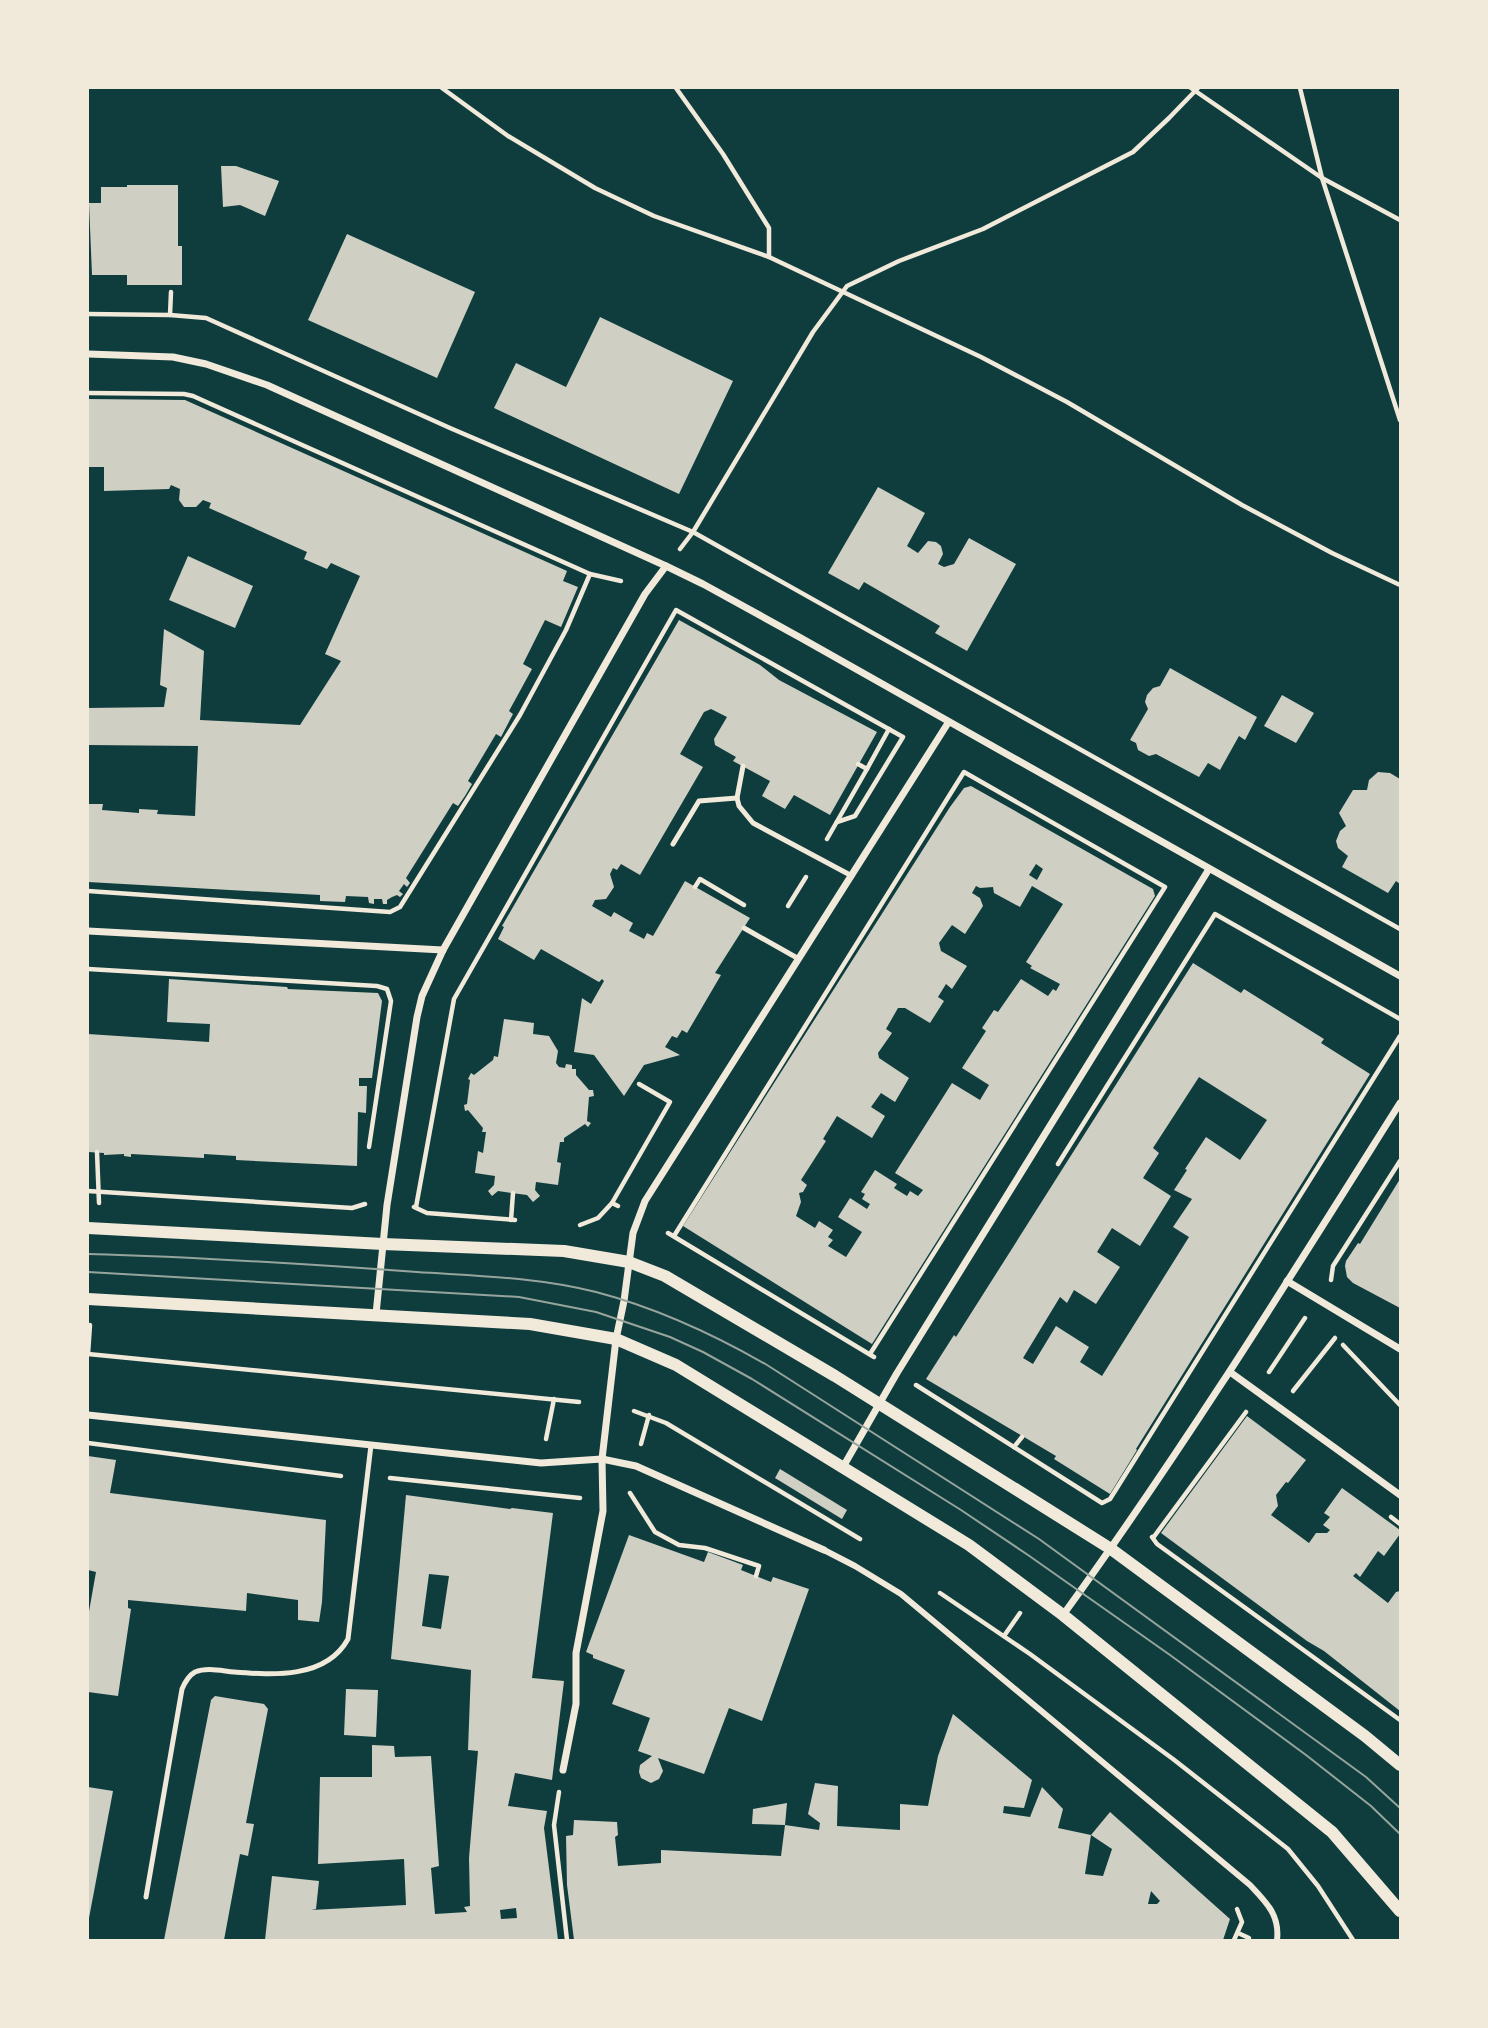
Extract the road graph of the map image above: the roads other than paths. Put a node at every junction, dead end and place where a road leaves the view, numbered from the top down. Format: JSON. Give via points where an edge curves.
{"nodes":[{"id":1,"x":88,"y":354,"type":"edge"},
{"id":2,"x":666,"y":566,"type":"junction"},
{"id":3,"x":948,"y":723,"type":"junction"},
{"id":4,"x":743,"y":766,"type":"dead end"},
{"id":5,"x":737,"y":798,"type":"junction"},
{"id":6,"x":673,"y":844,"type":"dead end"},
{"id":7,"x":1209,"y":869,"type":"junction"},
{"id":8,"x":852,"y":876,"type":"junction"},
{"id":9,"x":746,"y":929,"type":"road end"},
{"id":10,"x":88,"y":931,"type":"edge"},
{"id":11,"x":443,"y":950,"type":"junction"},
{"id":12,"x":799,"y":960,"type":"junction"},
{"id":13,"x":1401,"y":976,"type":"edge"},
{"id":14,"x":1401,"y":1103,"type":"edge"},
{"id":15,"x":88,"y":1228,"type":"edge"},
{"id":16,"x":383,"y":1244,"type":"junction"},
{"id":17,"x":629,"y":1262,"type":"junction"},
{"id":18,"x":1287,"y":1282,"type":"junction"},
{"id":19,"x":88,"y":1299,"type":"edge"},
{"id":20,"x":376,"y":1314,"type":"junction"},
{"id":21,"x":616,"y":1339,"type":"junction"},
{"id":22,"x":1401,"y":1349,"type":"edge"},
{"id":23,"x":1230,"y":1372,"type":"junction"},
{"id":24,"x":879,"y":1404,"type":"junction"},
{"id":25,"x":88,"y":1415,"type":"edge"},
{"id":26,"x":371,"y":1445,"type":"junction"},
{"id":27,"x":601,"y":1459,"type":"junction"},
{"id":28,"x":843,"y":1467,"type":"junction"},
{"id":29,"x":1401,"y":1495,"type":"edge"},
{"id":30,"x":1111,"y":1549,"type":"junction"},
{"id":31,"x":824,"y":1550,"type":"joint"},
{"id":32,"x":1063,"y":1615,"type":"junction"},
{"id":33,"x":1401,"y":1765,"type":"edge"},
{"id":34,"x":563,"y":1770,"type":"road end"},
{"id":35,"x":146,"y":1897,"type":"dead end"},
{"id":36,"x":1401,"y":1911,"type":"edge"},
{"id":37,"x":1277,"y":1941,"type":"edge"}],
"edges":[{"from":1,"to":2,"type":"street","via":[[173,357],[267,385]]},
{"from":2,"to":3,"type":"street"},
{"from":2,"to":11,"type":"street","via":[[645,594]]},
{"from":3,"to":7,"type":"street"},
{"from":3,"to":8,"type":"street"},
{"from":4,"to":5,"type":"lane"},
{"from":5,"to":6,"type":"lane","via":[[699,802]]},
{"from":5,"to":8,"type":"lane","via":[[752,823]]},
{"from":7,"to":13,"type":"street"},
{"from":7,"to":24,"type":"street"},
{"from":8,"to":12,"type":"street"},
{"from":9,"to":12,"type":"lane"},
{"from":10,"to":11,"type":"street"},
{"from":11,"to":16,"type":"street","via":[[417,1017]]},
{"from":12,"to":17,"type":"street","via":[[645,1201]]},
{"from":14,"to":18,"type":"street"},
{"from":15,"to":16,"type":"street"},
{"from":16,"to":17,"type":"street","via":[[564,1251]]},
{"from":16,"to":20,"type":"street"},
{"from":17,"to":21,"type":"street"},
{"from":17,"to":24,"type":"street","via":[[685,1286]]},
{"from":18,"to":22,"type":"street"},
{"from":18,"to":23,"type":"street"},
{"from":19,"to":20,"type":"street"},
{"from":20,"to":21,"type":"street","via":[[530,1324]]},
{"from":21,"to":27,"type":"street"},
{"from":21,"to":28,"type":"street","via":[[676,1365]]},
{"from":23,"to":29,"type":"street"},
{"from":23,"to":30,"type":"street"},
{"from":24,"to":28,"type":"street"},
{"from":24,"to":30,"type":"street"},
{"from":25,"to":26,"type":"street"},
{"from":26,"to":27,"type":"street","via":[[541,1463]]},
{"from":26,"to":35,"type":"lane","via":[[348,1639],[336,1656],[318,1666],[276,1673],[205,1670],[186,1680]]},
{"from":27,"to":31,"type":"street","via":[[636,1466]]},
{"from":27,"to":34,"type":"street","via":[[603,1511],[576,1653],[576,1704]]},
{"from":28,"to":32,"type":"street","via":[[969,1545]]},
{"from":30,"to":32,"type":"street"},
{"from":30,"to":33,"type":"street"},
{"from":31,"to":37,"type":"street","via":[[901,1594],[1250,1885],[1275,1914]]},
{"from":32,"to":36,"type":"street","via":[[1332,1832]]}]}
